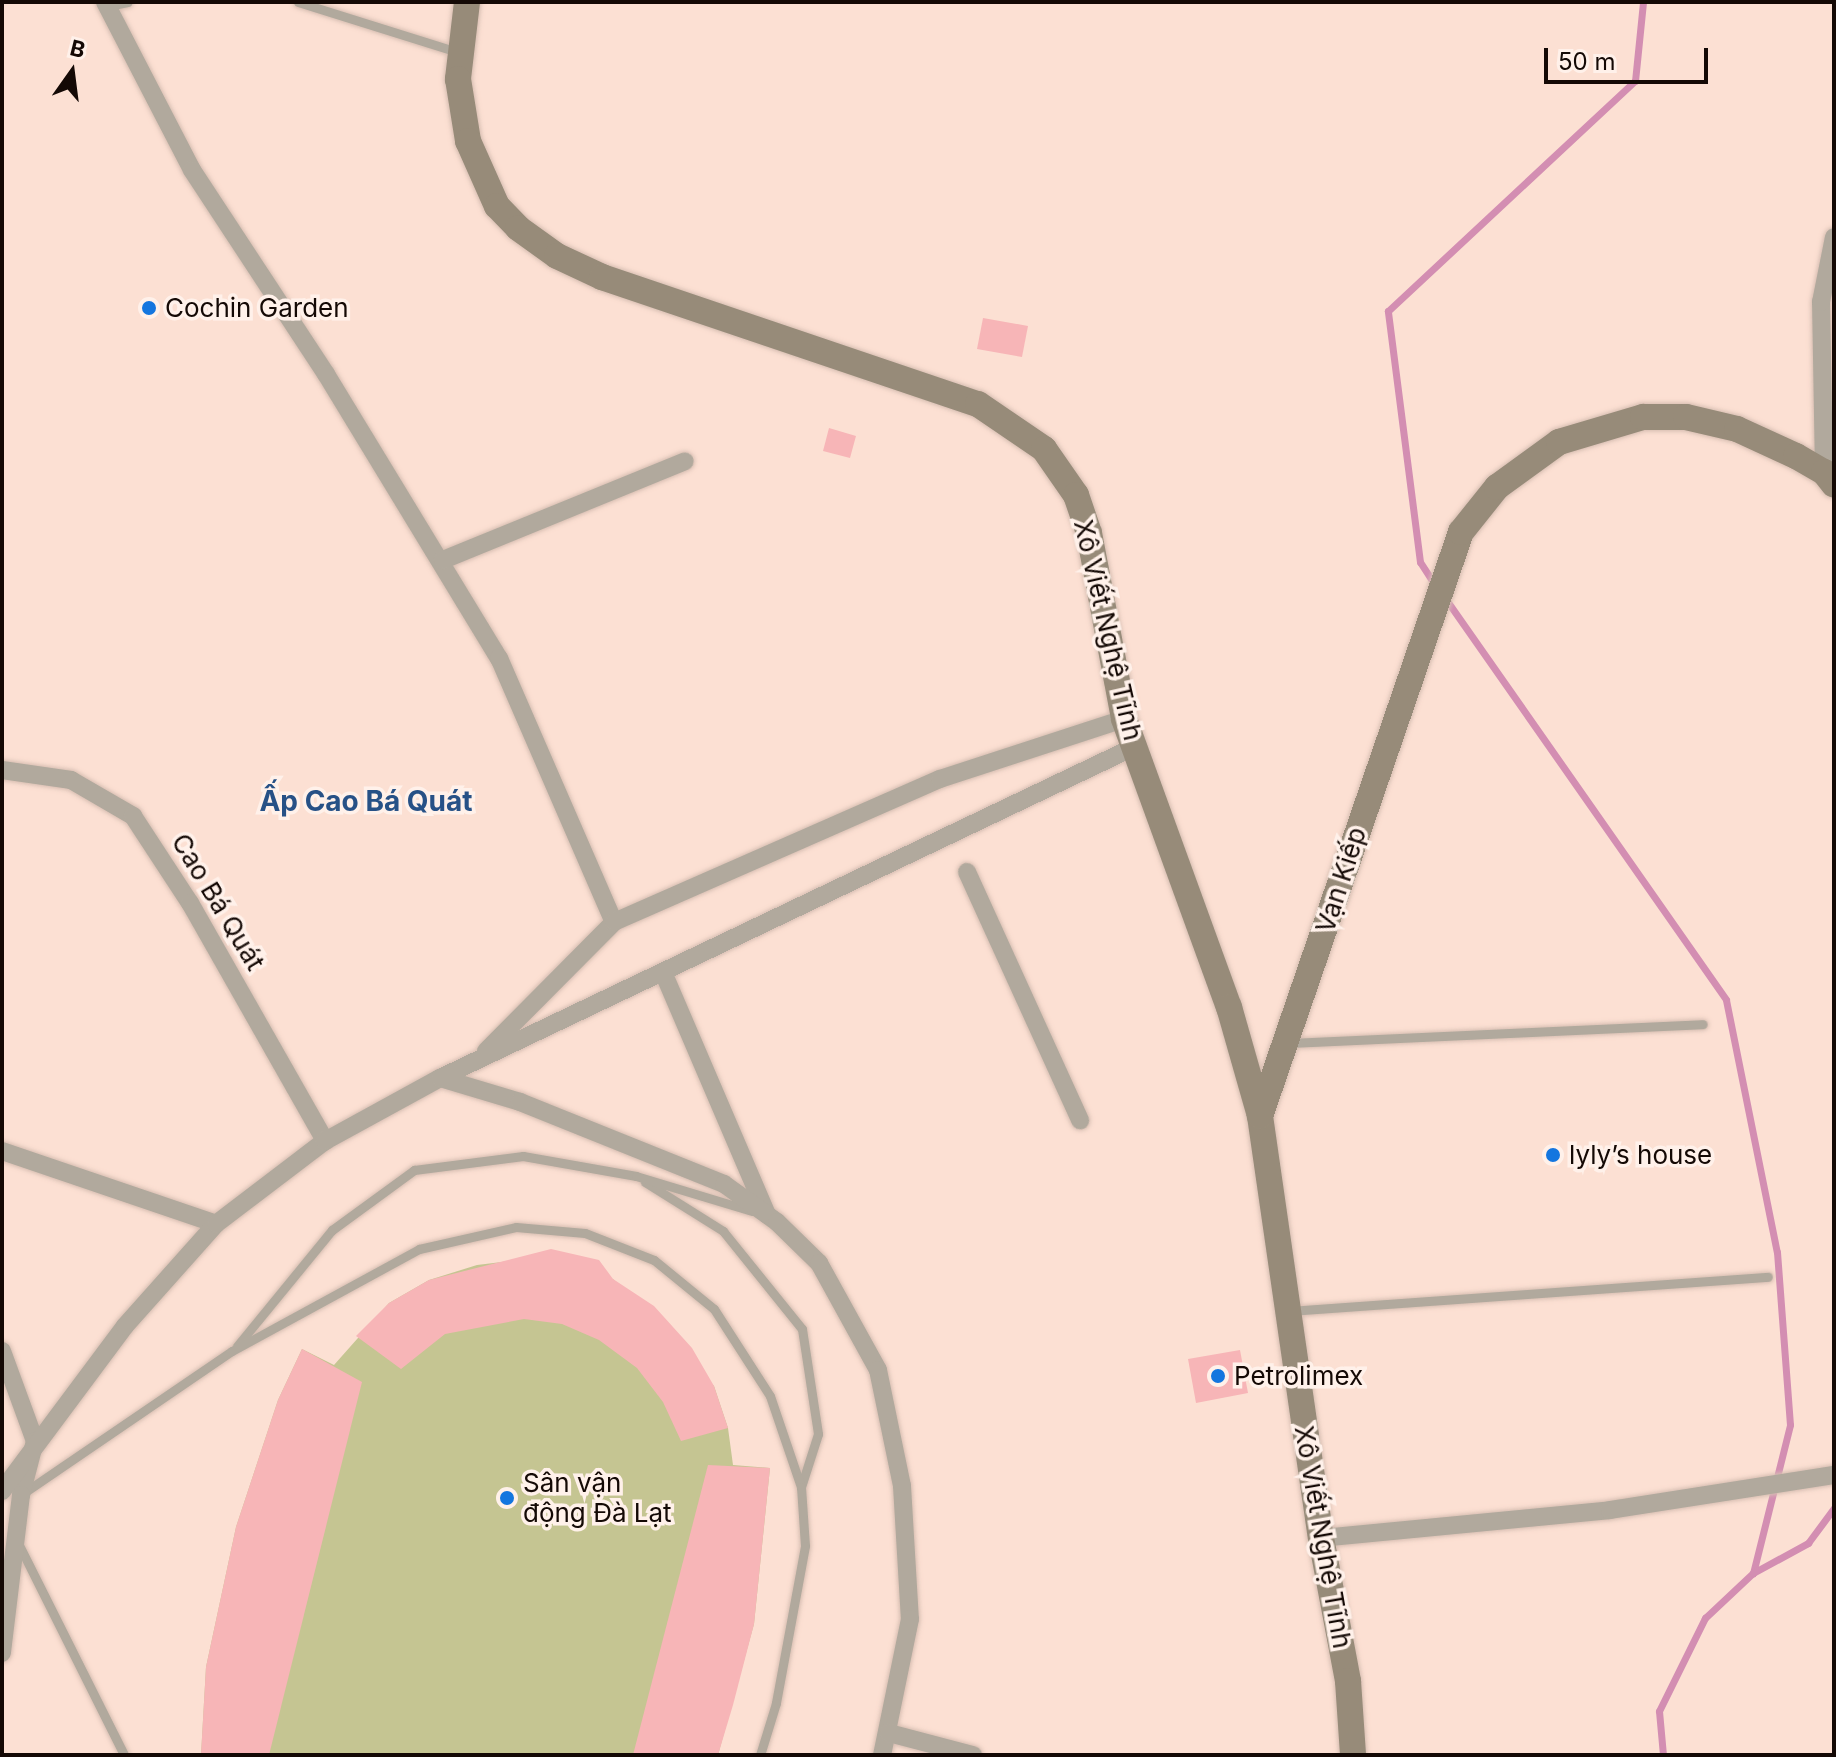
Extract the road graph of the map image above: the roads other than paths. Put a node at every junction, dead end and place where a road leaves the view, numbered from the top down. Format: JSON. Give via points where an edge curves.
{"nodes":[{"id":1,"x":128,"y":2,"type":"edge"},
{"id":2,"x":298,"y":2,"type":"edge"},
{"id":3,"x":467,"y":2,"type":"edge"},
{"id":4,"x":106,"y":4,"type":"edge"},
{"id":5,"x":458,"y":52,"type":"junction"},
{"id":6,"x":1834,"y":237,"type":"edge"},
{"id":7,"x":685,"y":461,"type":"dead end"},
{"id":8,"x":1829,"y":478,"type":"edge"},
{"id":9,"x":443,"y":560,"type":"junction"},
{"id":10,"x":1124,"y":719,"type":"junction"},
{"id":11,"x":1134,"y":747,"type":"junction"},
{"id":12,"x":2,"y":770,"type":"edge"},
{"id":13,"x":967,"y":872,"type":"dead end"},
{"id":14,"x":614,"y":922,"type":"junction"},
{"id":15,"x":663,"y":972,"type":"junction"},
{"id":16,"x":1703,"y":1024,"type":"dead end"},
{"id":17,"x":1289,"y":1043,"type":"junction"},
{"id":18,"x":475,"y":1061,"type":"junction"},
{"id":19,"x":440,"y":1078,"type":"junction"},
{"id":20,"x":1260,"y":1116,"type":"junction"},
{"id":21,"x":1080,"y":1120,"type":"dead end"},
{"id":22,"x":325,"y":1141,"type":"junction"},
{"id":23,"x":2,"y":1151,"type":"edge"},
{"id":24,"x":636,"y":1176,"type":"junction"},
{"id":25,"x":767,"y":1215,"type":"junction"},
{"id":26,"x":216,"y":1224,"type":"junction"},
{"id":27,"x":1768,"y":1277,"type":"dead end"},
{"id":28,"x":1287,"y":1312,"type":"junction"},
{"id":29,"x":2,"y":1351,"type":"edge"},
{"id":30,"x":232,"y":1351,"type":"junction"},
{"id":31,"x":35,"y":1441,"type":"junction"},
{"id":32,"x":1834,"y":1475,"type":"edge"},
{"id":33,"x":801,"y":1487,"type":"junction"},
{"id":34,"x":2,"y":1491,"type":"edge"},
{"id":35,"x":21,"y":1495,"type":"junction"},
{"id":36,"x":16,"y":1538,"type":"junction"},
{"id":37,"x":1321,"y":1538,"type":"junction"},
{"id":38,"x":2,"y":1653,"type":"edge"},
{"id":39,"x":889,"y":1733,"type":"junction"},
{"id":40,"x":124,"y":1755,"type":"edge"},
{"id":41,"x":760,"y":1755,"type":"edge"},
{"id":42,"x":882,"y":1755,"type":"edge"},
{"id":43,"x":973,"y":1755,"type":"edge"},
{"id":44,"x":1353,"y":1755,"type":"edge"}],
"edges":[{"from":1,"to":4,"type":"lane"},
{"from":2,"to":5,"type":"lane"},
{"from":3,"to":5,"type":"main road","name":"Xô Viết Nghệ Tĩnh"},
{"from":4,"to":9,"type":"street","via":[[192,170]]},
{"from":5,"to":10,"type":"main road","name":"Xô Viết Nghệ Tĩnh","via":[[461,112],[476,168],[497,206],[557,256],[751,330],[944,391],[998,415],[1044,449],[1076,495],[1089,533]]},
{"from":6,"to":8,"type":"street","via":[[1821,302]]},
{"from":7,"to":9,"type":"street"},
{"from":8,"to":17,"type":"main road","name":"Vạn Kiếp","via":[[1737,429],[1686,417],[1643,417],[1607,424],[1532,458],[1497,487],[1461,532]]},
{"from":9,"to":14,"type":"street","via":[[499,658]]},
{"from":10,"to":11,"type":"main road","name":"Xô Viết Nghệ Tĩnh"},
{"from":10,"to":14,"type":"street","via":[[940,779]]},
{"from":11,"to":15,"type":"street"},
{"from":11,"to":20,"type":"main road","name":"Xô Viết Nghệ Tĩnh","via":[[1229,1007]]},
{"from":12,"to":22,"type":"street","name":"Cao Bá Quát","via":[[71,780],[133,816],[190,903]]},
{"from":13,"to":21,"type":"street"},
{"from":14,"to":18,"type":"street"},
{"from":15,"to":18,"type":"street"},
{"from":15,"to":25,"type":"street"},
{"from":16,"to":17,"type":"lane"},
{"from":17,"to":20,"type":"main road","name":"Vạn Kiếp"},
{"from":18,"to":19,"type":"street"},
{"from":19,"to":22,"type":"street"},
{"from":19,"to":25,"type":"street","via":[[520,1102],[656,1155],[724,1184]]},
{"from":20,"to":28,"type":"main road","name":"Xô Viết Nghệ Tĩnh"},
{"from":22,"to":26,"type":"street"},
{"from":23,"to":26,"type":"street"},
{"from":24,"to":25,"type":"lane"},
{"from":24,"to":30,"type":"lane","via":[[523,1156],[414,1170],[332,1230]]},
{"from":24,"to":33,"type":"lane","via":[[723,1231],[802,1329],[818,1434]]},
{"from":25,"to":39,"type":"street","via":[[819,1263],[878,1370],[902,1486],[910,1619]]},
{"from":26,"to":31,"type":"street","via":[[125,1326]]},
{"from":27,"to":28,"type":"lane"},
{"from":28,"to":37,"type":"main road","name":"Xô Viết Nghệ Tĩnh"},
{"from":29,"to":31,"type":"street"},
{"from":30,"to":33,"type":"lane","via":[[419,1249],[516,1227],[585,1233],[654,1260],[714,1309],[770,1396]]},
{"from":30,"to":35,"type":"lane"},
{"from":31,"to":34,"type":"street"},
{"from":31,"to":35,"type":"street"},
{"from":32,"to":37,"type":"street","via":[[1610,1510]]},
{"from":33,"to":41,"type":"lane","via":[[805,1546],[776,1703]]},
{"from":35,"to":36,"type":"street"},
{"from":36,"to":38,"type":"street"},
{"from":36,"to":40,"type":"lane"},
{"from":37,"to":44,"type":"main road","name":"Xô Viết Nghệ Tĩnh","via":[[1348,1681]]},
{"from":39,"to":42,"type":"street"},
{"from":39,"to":43,"type":"street"}]}
